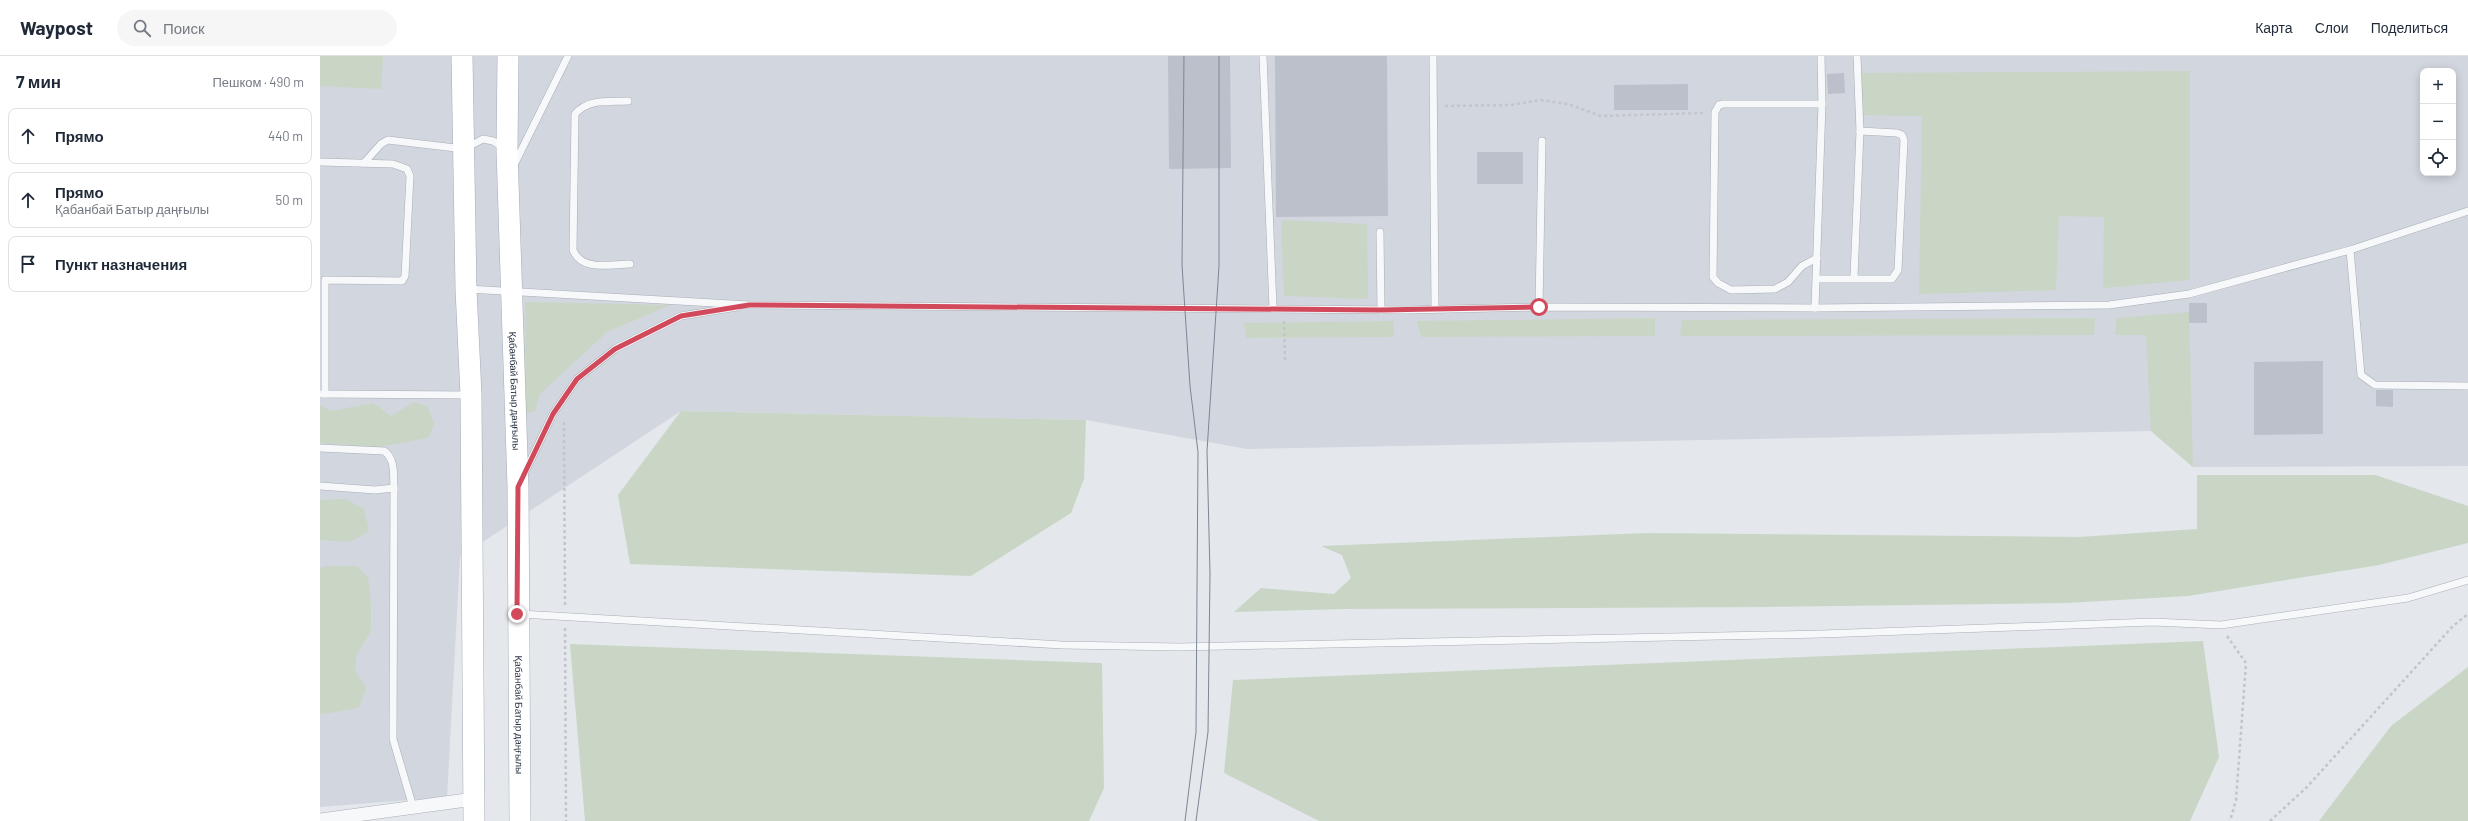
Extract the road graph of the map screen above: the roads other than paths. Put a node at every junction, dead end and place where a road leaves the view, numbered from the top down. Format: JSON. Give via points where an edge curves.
{"nodes":[{"id":1,"x":462,"y":56,"type":"edge"},
{"id":2,"x":508,"y":56,"type":"edge"},
{"id":3,"x":568,"y":56,"type":"edge"},
{"id":4,"x":1263,"y":56,"type":"edge"},
{"id":5,"x":1433,"y":56,"type":"edge"},
{"id":6,"x":1821,"y":56,"type":"edge"},
{"id":7,"x":1857,"y":56,"type":"edge"},
{"id":8,"x":628,"y":101,"type":"dead end"},
{"id":9,"x":1822,"y":104,"type":"junction"},
{"id":10,"x":1860,"y":131,"type":"junction"},
{"id":11,"x":1542,"y":141,"type":"dead end"},
{"id":12,"x":464,"y":149,"type":"junction"},
{"id":13,"x":507,"y":151,"type":"junction"},
{"id":14,"x":320,"y":162,"type":"edge"},
{"id":15,"x":364,"y":163,"type":"junction"},
{"id":16,"x":509,"y":176,"type":"junction"},
{"id":17,"x":2468,"y":212,"type":"edge"},
{"id":18,"x":1380,"y":232,"type":"dead end"},
{"id":19,"x":2350,"y":250,"type":"junction"},
{"id":20,"x":1817,"y":258,"type":"junction"},
{"id":21,"x":630,"y":264,"type":"dead end"},
{"id":22,"x":1854,"y":277,"type":"junction"},
{"id":23,"x":1818,"y":279,"type":"junction"},
{"id":24,"x":323,"y":280,"type":"edge"},
{"id":25,"x":466,"y":289,"type":"junction"},
{"id":26,"x":513,"y":291,"type":"junction"},
{"id":27,"x":749,"y":305,"type":"junction"},
{"id":28,"x":1539,"y":307,"type":"junction"},
{"id":29,"x":1273,"y":308,"type":"junction"},
{"id":30,"x":1815,"y":308,"type":"junction"},
{"id":31,"x":1435,"y":309,"type":"junction"},
{"id":32,"x":1381,"y":310,"type":"junction"},
{"id":33,"x":2468,"y":386,"type":"edge"},
{"id":34,"x":323,"y":394,"type":"edge"},
{"id":35,"x":471,"y":395,"type":"junction"},
{"id":36,"x":320,"y":448,"type":"edge"},
{"id":37,"x":320,"y":486,"type":"edge"},
{"id":38,"x":518,"y":487,"type":"junction"},
{"id":39,"x":394,"y":488,"type":"junction"},
{"id":40,"x":2468,"y":580,"type":"edge"},
{"id":41,"x":517,"y":614,"type":"junction"},
{"id":42,"x":474,"y":799,"type":"junction"},
{"id":43,"x":413,"y":808,"type":"junction"},
{"id":44,"x":320,"y":820,"type":"edge"},
{"id":45,"x":474,"y":821,"type":"edge"},
{"id":46,"x":520,"y":821,"type":"edge"}],
"edges":[{"from":1,"to":12,"type":"main road"},
{"from":2,"to":13,"type":"main road","name":"Қабанбай Батыр даңғылы"},
{"from":3,"to":16,"type":"lane"},
{"from":4,"to":29,"type":"lane"},
{"from":5,"to":31,"type":"lane"},
{"from":6,"to":9,"type":"lane"},
{"from":7,"to":10,"type":"lane"},
{"from":8,"to":21,"type":"lane","via":[[592,102],[576,114],[573,250],[576,257],[587,265]]},
{"from":9,"to":20,"type":"lane"},
{"from":9,"to":20,"type":"lane","via":[[1723,104],[1719,105],[1715,112],[1713,277],[1731,290],[1775,290],[1788,282],[1802,266]]},
{"from":10,"to":22,"type":"lane"},
{"from":10,"to":22,"type":"lane","via":[[1897,133],[1902,135],[1904,140],[1898,270],[1892,280]]},
{"from":11,"to":28,"type":"lane"},
{"from":12,"to":13,"type":"lane","via":[[483,139],[493,141]]},
{"from":12,"to":15,"type":"lane","via":[[388,140]]},
{"from":12,"to":25,"type":"main road"},
{"from":13,"to":16,"type":"main road","name":"Қабанбай Батыр даңғылы"},
{"from":14,"to":15,"type":"lane"},
{"from":15,"to":24,"type":"lane","via":[[401,165],[407,169],[410,176],[405,276],[402,281],[397,282]]},
{"from":16,"to":26,"type":"main road","name":"Қабанбай Батыр даңғылы"},
{"from":17,"to":19,"type":"lane"},
{"from":18,"to":32,"type":"lane"},
{"from":19,"to":30,"type":"lane","via":[[2189,294],[2109,305]]},
{"from":19,"to":33,"type":"lane","via":[[2361,375],[2375,385]]},
{"from":20,"to":23,"type":"lane"},
{"from":22,"to":23,"type":"lane"},
{"from":23,"to":30,"type":"lane"},
{"from":24,"to":34,"type":"lane"},
{"from":25,"to":26,"type":"lane"},
{"from":25,"to":35,"type":"main road"},
{"from":26,"to":27,"type":"lane"},
{"from":26,"to":38,"type":"main road","name":"Қабанбай Батыр даңғылы"},
{"from":27,"to":29,"type":"lane"},
{"from":27,"to":38,"type":"lane","via":[[681,316],[615,349],[577,379],[553,414]]},
{"from":28,"to":30,"type":"lane"},
{"from":28,"to":31,"type":"lane"},
{"from":29,"to":32,"type":"lane"},
{"from":31,"to":32,"type":"lane"},
{"from":34,"to":35,"type":"lane"},
{"from":35,"to":42,"type":"main road"},
{"from":36,"to":39,"type":"lane","via":[[384,451],[390,455],[392,461]]},
{"from":37,"to":39,"type":"lane","via":[[375,490]]},
{"from":38,"to":41,"type":"main road","name":"Қабанбай Батыр даңғылы"},
{"from":39,"to":43,"type":"lane","via":[[392,739]]},
{"from":40,"to":41,"type":"lane","via":[[2408,598],[2220,625],[2152,622],[1822,634],[1179,647],[1062,645]]},
{"from":41,"to":46,"type":"main road","name":"Қабанбай Батыр даңғылы"},
{"from":42,"to":43,"type":"street"},
{"from":42,"to":45,"type":"main road"},
{"from":43,"to":44,"type":"street"}]}
